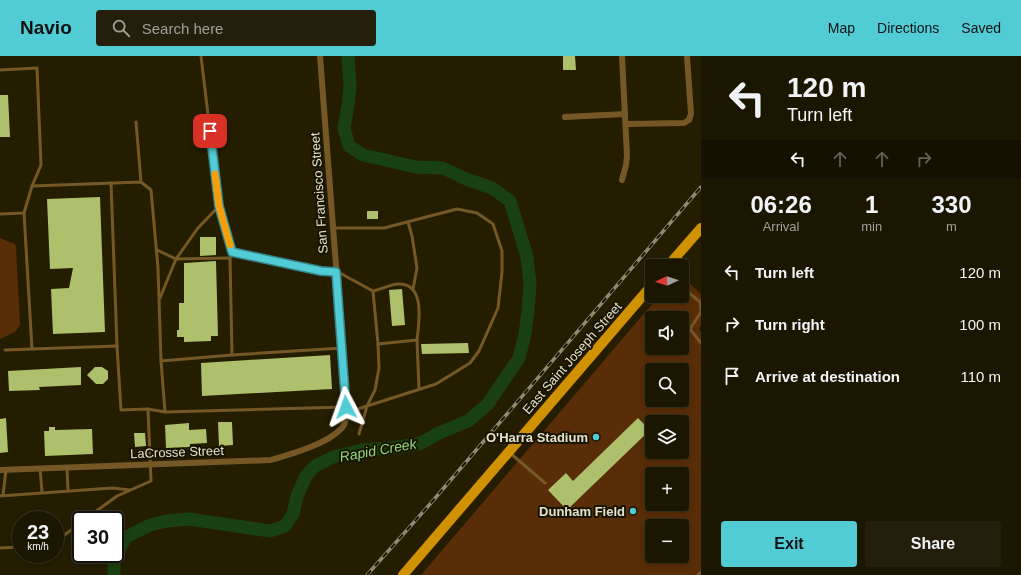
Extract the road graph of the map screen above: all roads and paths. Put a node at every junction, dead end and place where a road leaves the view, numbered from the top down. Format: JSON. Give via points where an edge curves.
{"nodes":[{"id":1,"x":201,"y":56,"type":"edge"},
{"id":2,"x":320,"y":56,"type":"edge"},
{"id":3,"x":622,"y":56,"type":"edge"},
{"id":4,"x":687,"y":56,"type":"edge"},
{"id":5,"x":0,"y":70,"type":"edge"},
{"id":6,"x":625,"y":114,"type":"junction"},
{"id":7,"x":565,"y":117,"type":"dead end"},
{"id":8,"x":136,"y":122,"type":"dead end"},
{"id":9,"x":626,"y":124,"type":"junction"},
{"id":10,"x":622,"y":180,"type":"dead end"},
{"id":11,"x":141,"y":182,"type":"junction"},
{"id":12,"x":111,"y":183,"type":"junction"},
{"id":13,"x":32,"y":186,"type":"junction"},
{"id":14,"x":219,"y":206,"type":"junction"},
{"id":15,"x":24,"y":213,"type":"junction"},
{"id":16,"x":0,"y":214,"type":"edge"},
{"id":17,"x":408,"y":222,"type":"junction"},
{"id":18,"x":333,"y":228,"type":"junction"},
{"id":19,"x":701,"y":228,"type":"edge"},
{"id":20,"x":157,"y":250,"type":"junction"},
{"id":21,"x":232,"y":252,"type":"junction"},
{"id":22,"x":230,"y":258,"type":"junction"},
{"id":23,"x":176,"y":259,"type":"junction"},
{"id":24,"x":674,"y":259,"type":"edge"},
{"id":25,"x":336,"y":272,"type":"junction"},
{"id":26,"x":414,"y":289,"type":"junction"},
{"id":27,"x":373,"y":291,"type":"junction"},
{"id":28,"x":645,"y":293,"type":"edge"},
{"id":29,"x":689,"y":293,"type":"edge"},
{"id":30,"x":159,"y":300,"type":"junction"},
{"id":31,"x":701,"y":311,"type":"edge"},
{"id":32,"x":417,"y":340,"type":"junction"},
{"id":33,"x":701,"y":343,"type":"edge"},
{"id":34,"x":378,"y":344,"type":"junction"},
{"id":35,"x":117,"y":346,"type":"junction"},
{"id":36,"x":342,"y":348,"type":"junction"},
{"id":37,"x":32,"y":349,"type":"junction"},
{"id":38,"x":5,"y":350,"type":"dead end"},
{"id":39,"x":232,"y":355,"type":"junction"},
{"id":40,"x":162,"y":361,"type":"junction"},
{"id":41,"x":419,"y":389,"type":"junction"},
{"id":42,"x":367,"y":406,"type":"junction"},
{"id":43,"x":148,"y":409,"type":"junction"},
{"id":44,"x":346,"y":410,"type":"junction"},
{"id":45,"x":165,"y":412,"type":"junction"},
{"id":46,"x":344,"y":424,"type":"joint"},
{"id":47,"x":359,"y":434,"type":"dead end"},
{"id":48,"x":508,"y":451,"type":"junction"},
{"id":49,"x":151,"y":464,"type":"junction"},
{"id":50,"x":67,"y":467,"type":"junction"},
{"id":51,"x":40,"y":468,"type":"junction"},
{"id":52,"x":3,"y":470,"type":"edge"},
{"id":53,"x":545,"y":483,"type":"dead end"},
{"id":54,"x":68,"y":490,"type":"junction"},
{"id":55,"x":132,"y":490,"type":"junction"},
{"id":56,"x":42,"y":492,"type":"junction"},
{"id":57,"x":2,"y":496,"type":"edge"},
{"id":58,"x":96,"y":511,"type":"edge"},
{"id":59,"x":72,"y":529,"type":"edge"},
{"id":60,"x":64,"y":535,"type":"edge"},
{"id":61,"x":12,"y":547,"type":"edge"},
{"id":62,"x":0,"y":548,"type":"edge"},
{"id":63,"x":701,"y":572,"type":"edge"},
{"id":64,"x":403,"y":575,"type":"edge"},
{"id":65,"x":698,"y":575,"type":"edge"}],
"edges":[{"from":1,"to":14,"type":"lane"},
{"from":2,"to":18,"type":"street","name":"San Francisco Street"},
{"from":3,"to":6,"type":"street"},
{"from":4,"to":9,"type":"street","via":[[691,114],[689,120],[684,123]]},
{"from":5,"to":13,"type":"lane","via":[[37,68],[41,165]]},
{"from":6,"to":7,"type":"street"},
{"from":6,"to":9,"type":"street"},
{"from":8,"to":11,"type":"lane"},
{"from":9,"to":10,"type":"street","via":[[627,156]]},
{"from":11,"to":12,"type":"lane"},
{"from":11,"to":20,"type":"lane","via":[[151,190]]},
{"from":12,"to":13,"type":"lane"},
{"from":12,"to":35,"type":"lane"},
{"from":13,"to":15,"type":"lane"},
{"from":14,"to":21,"type":"lane"},
{"from":14,"to":23,"type":"lane","via":[[198,228]]},
{"from":15,"to":16,"type":"lane"},
{"from":15,"to":37,"type":"lane"},
{"from":17,"to":18,"type":"lane","via":[[384,228]]},
{"from":17,"to":26,"type":"lane","via":[[417,268]]},
{"from":17,"to":41,"type":"lane","via":[[457,209],[477,213],[492,224],[502,251],[498,308],[478,351],[470,363],[436,384]]},
{"from":18,"to":25,"type":"street","name":"San Francisco Street"},
{"from":19,"to":24,"type":"main road"},
{"from":20,"to":23,"type":"lane"},
{"from":20,"to":30,"type":"lane"},
{"from":21,"to":22,"type":"lane"},
{"from":21,"to":25,"type":"lane"},
{"from":22,"to":23,"type":"lane"},
{"from":22,"to":39,"type":"lane"},
{"from":23,"to":30,"type":"lane"},
{"from":25,"to":27,"type":"lane"},
{"from":25,"to":36,"type":"street","name":"San Francisco Street"},
{"from":26,"to":27,"type":"lane","via":[[397,284]]},
{"from":26,"to":32,"type":"lane","via":[[419,313]]},
{"from":27,"to":34,"type":"lane"},
{"from":28,"to":48,"type":"main road","name":"East Saint Joseph Street"},
{"from":29,"to":31,"type":"lane","via":[[700,302]]},
{"from":30,"to":40,"type":"lane"},
{"from":31,"to":33,"type":"lane","via":[[690,329]]},
{"from":32,"to":34,"type":"lane"},
{"from":32,"to":41,"type":"lane"},
{"from":34,"to":42,"type":"lane","via":[[379,368],[375,390]]},
{"from":35,"to":37,"type":"lane"},
{"from":35,"to":43,"type":"lane","via":[[121,410]]},
{"from":36,"to":39,"type":"lane"},
{"from":36,"to":44,"type":"street","name":"San Francisco Street"},
{"from":37,"to":38,"type":"lane"},
{"from":39,"to":40,"type":"lane"},
{"from":40,"to":45,"type":"lane"},
{"from":41,"to":42,"type":"lane"},
{"from":42,"to":44,"type":"lane"},
{"from":42,"to":47,"type":"lane"},
{"from":43,"to":45,"type":"lane"},
{"from":43,"to":49,"type":"lane"},
{"from":44,"to":45,"type":"lane"},
{"from":44,"to":46,"type":"street","name":"San Francisco Street"},
{"from":46,"to":49,"type":"street","name":"LaCrosse Street","via":[[333,436],[299,452],[271,460]]},
{"from":48,"to":53,"type":"lane"},
{"from":48,"to":64,"type":"main road","name":"East Saint Joseph Street"},
{"from":49,"to":50,"type":"street","name":"LaCrosse Street"},
{"from":49,"to":55,"type":"lane","via":[[151,481]]},
{"from":50,"to":51,"type":"street","name":"LaCrosse Street"},
{"from":50,"to":54,"type":"lane"},
{"from":51,"to":52,"type":"street","name":"LaCrosse Street"},
{"from":51,"to":56,"type":"lane"},
{"from":52,"to":57,"type":"lane"},
{"from":54,"to":55,"type":"lane"},
{"from":54,"to":56,"type":"lane"},
{"from":55,"to":58,"type":"lane","via":[[117,496]]},
{"from":56,"to":57,"type":"lane"},
{"from":59,"to":60,"type":"lane"},
{"from":61,"to":62,"type":"lane"},
{"from":63,"to":65,"type":"lane"}]}
